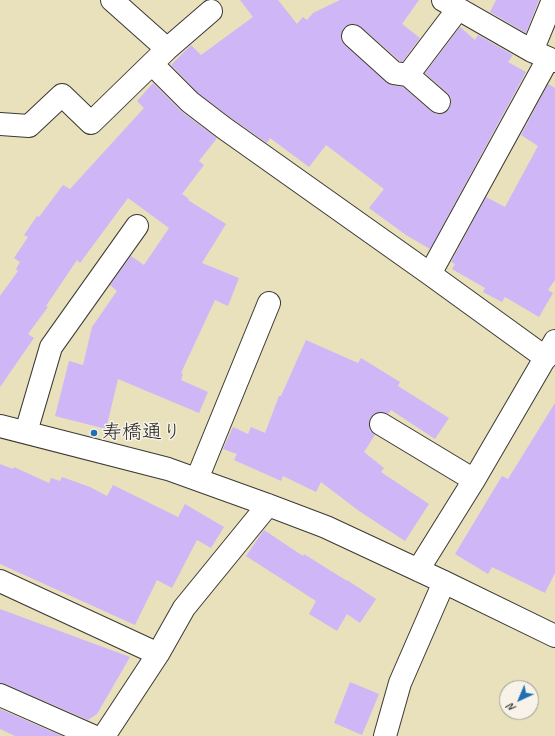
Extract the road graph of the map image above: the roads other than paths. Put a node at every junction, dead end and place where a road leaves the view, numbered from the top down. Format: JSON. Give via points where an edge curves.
{"nodes":[{"id":1,"x":112,"y":0,"type":"edge"},
{"id":2,"x":553,"y":0,"type":"edge"},
{"id":3,"x":450,"y":4,"type":"edge"},
{"id":4,"x":210,"y":11,"type":"dead end"},
{"id":5,"x":353,"y":36,"type":"dead end"},
{"id":6,"x":167,"y":49,"type":"junction"},
{"id":7,"x":545,"y":57,"type":"edge"},
{"id":8,"x":152,"y":64,"type":"junction"},
{"id":9,"x":408,"y":75,"type":"junction"},
{"id":10,"x":438,"y":102,"type":"dead end"},
{"id":11,"x":0,"y":124,"type":"edge"},
{"id":12,"x":137,"y":226,"type":"dead end"},
{"id":13,"x":430,"y":274,"type":"junction"},
{"id":14,"x":269,"y":303,"type":"dead end"},
{"id":15,"x":550,"y":349,"type":"edge"},
{"id":16,"x":381,"y":424,"type":"dead end"},
{"id":17,"x":0,"y":426,"type":"edge"},
{"id":18,"x":26,"y":432,"type":"junction"},
{"id":19,"x":197,"y":479,"type":"junction"},
{"id":20,"x":474,"y":480,"type":"junction"},
{"id":21,"x":268,"y":505,"type":"junction"},
{"id":22,"x":418,"y":570,"type":"junction"},
{"id":23,"x":0,"y":581,"type":"edge"},
{"id":24,"x":444,"y":582,"type":"junction"},
{"id":25,"x":555,"y":636,"type":"edge"},
{"id":26,"x":158,"y":654,"type":"junction"},
{"id":27,"x":0,"y":695,"type":"edge"},
{"id":28,"x":93,"y":736,"type":"edge"},
{"id":29,"x":104,"y":736,"type":"edge"},
{"id":30,"x":385,"y":736,"type":"edge"}],
"edges":[{"from":1,"to":6,"type":"street"},
{"from":2,"to":7,"type":"street"},
{"from":3,"to":7,"type":"street"},
{"from":3,"to":9,"type":"street"},
{"from":4,"to":6,"type":"street"},
{"from":5,"to":9,"type":"street","via":[[394,73]]},
{"from":6,"to":8,"type":"street"},
{"from":7,"to":13,"type":"street"},
{"from":8,"to":11,"type":"street","via":[[91,123],[62,95],[29,126]]},
{"from":8,"to":13,"type":"street","via":[[190,102],[224,128]]},
{"from":9,"to":10,"type":"street"},
{"from":12,"to":18,"type":"street","via":[[51,347]]},
{"from":13,"to":15,"type":"street"},
{"from":14,"to":19,"type":"street"},
{"from":15,"to":20,"type":"street"},
{"from":16,"to":20,"type":"street"},
{"from":17,"to":18,"type":"street"},
{"from":18,"to":19,"type":"street"},
{"from":19,"to":21,"type":"street"},
{"from":20,"to":22,"type":"street"},
{"from":21,"to":22,"type":"street","via":[[326,527]]},
{"from":21,"to":26,"type":"street","via":[[184,608]]},
{"from":22,"to":24,"type":"street"},
{"from":23,"to":26,"type":"street"},
{"from":24,"to":25,"type":"street"},
{"from":24,"to":30,"type":"street","via":[[400,683]]},
{"from":26,"to":29,"type":"street"},
{"from":27,"to":28,"type":"street"}]}
